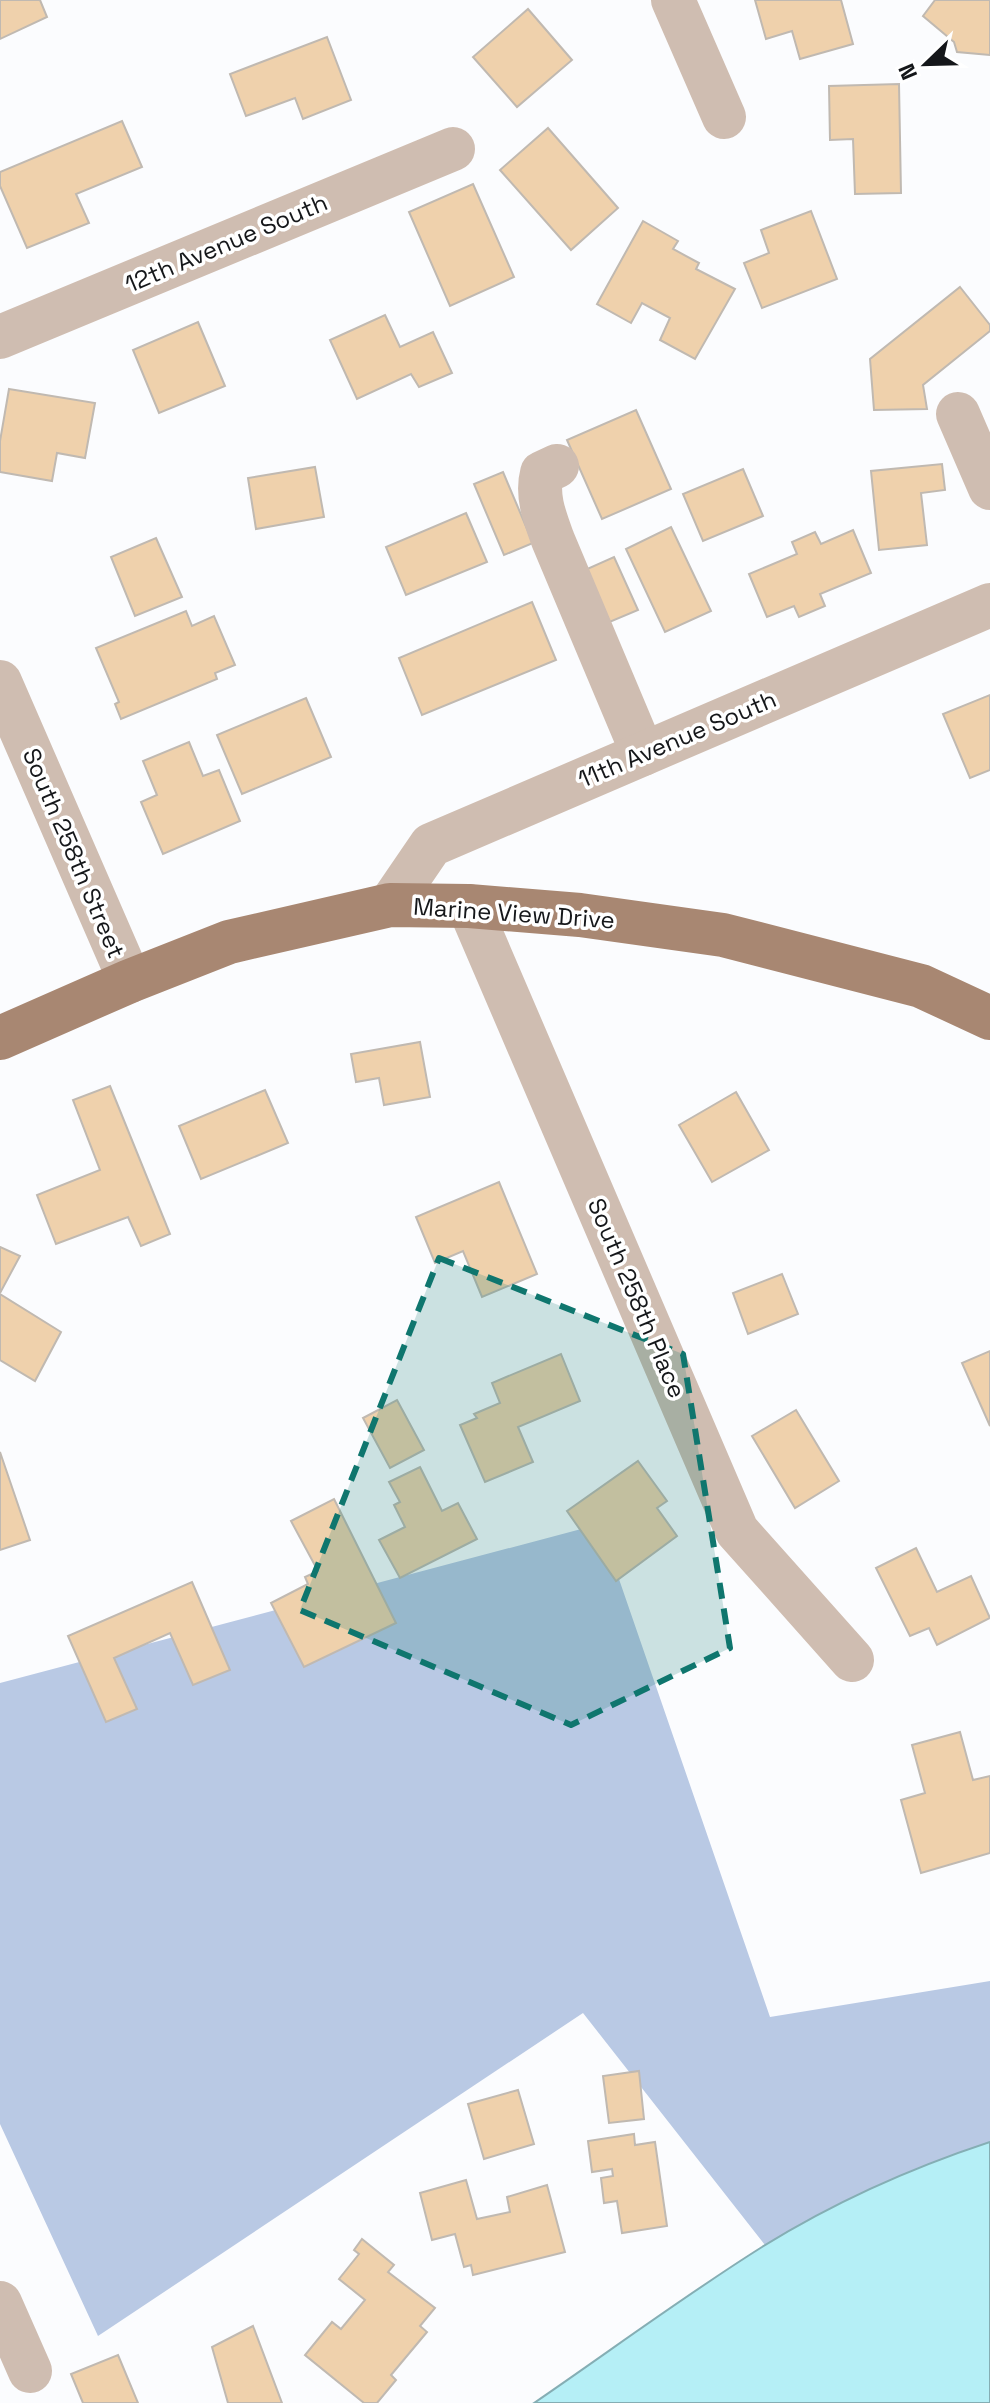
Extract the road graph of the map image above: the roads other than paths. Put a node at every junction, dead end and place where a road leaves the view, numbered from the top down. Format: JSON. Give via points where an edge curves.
{"nodes":[{"id":1,"x":673,"y":0,"type":"edge"},
{"id":2,"x":724,"y":117,"type":"dead end"},
{"id":3,"x":453,"y":149,"type":"dead end"},
{"id":4,"x":0,"y":337,"type":"edge"},
{"id":5,"x":958,"y":414,"type":"dead end"},
{"id":6,"x":557,"y":466,"type":"dead end"},
{"id":7,"x":990,"y":488,"type":"edge"},
{"id":8,"x":990,"y":605,"type":"edge"},
{"id":9,"x":0,"y":682,"type":"edge"},
{"id":10,"x":643,"y":754,"type":"junction"},
{"id":11,"x":390,"y":905,"type":"junction"},
{"id":12,"x":469,"y":906,"type":"junction"},
{"id":13,"x":130,"y":981,"type":"junction"},
{"id":14,"x":990,"y":1018,"type":"edge"},
{"id":15,"x":0,"y":1038,"type":"edge"},
{"id":16,"x":852,"y":1660,"type":"dead end"},
{"id":17,"x":0,"y":2303,"type":"edge"},
{"id":18,"x":30,"y":2371,"type":"dead end"}],
"edges":[{"from":1,"to":2,"type":"street"},
{"from":3,"to":4,"type":"street","name":"12th Avenue South"},
{"from":5,"to":7,"type":"street"},
{"from":6,"to":10,"type":"street","via":[[542,473],[538,488],[544,512]]},
{"from":8,"to":10,"type":"street","name":"11th Avenue South"},
{"from":9,"to":13,"type":"street","name":"South 258th Street"},
{"from":10,"to":11,"type":"street","name":"11th Avenue South","via":[[431,845]]},
{"from":11,"to":12,"type":"main road","name":"Marine View Drive"},
{"from":11,"to":13,"type":"main road","name":"Marine View Drive","via":[[229,942]]},
{"from":12,"to":14,"type":"main road","name":"Marine View Drive","via":[[723,935],[921,986]]},
{"from":12,"to":16,"type":"street","name":"South 258th Place","via":[[737,1531]]},
{"from":13,"to":15,"type":"main road","name":"Marine View Drive"},
{"from":17,"to":18,"type":"street"}]}
